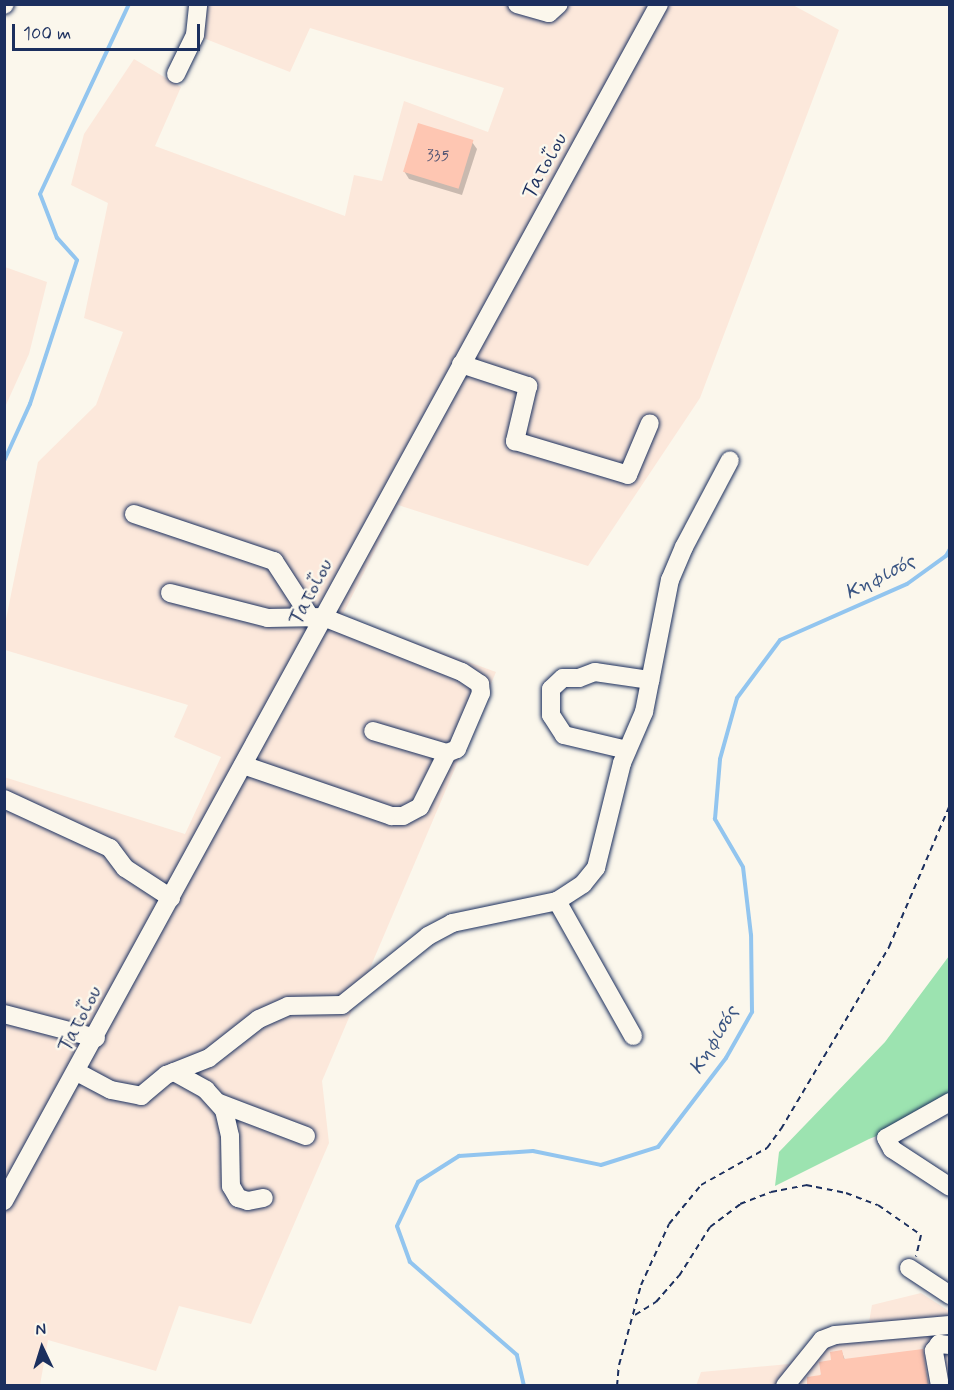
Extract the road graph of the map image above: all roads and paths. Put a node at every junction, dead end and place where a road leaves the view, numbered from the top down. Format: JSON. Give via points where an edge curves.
{"nodes":[{"id":1,"x":198,"y":4,"type":"edge"},
{"id":2,"x":517,"y":4,"type":"edge"},
{"id":3,"x":559,"y":4,"type":"edge"},
{"id":4,"x":659,"y":4,"type":"edge"},
{"id":5,"x":176,"y":74,"type":"dead end"},
{"id":6,"x":461,"y":364,"type":"junction"},
{"id":7,"x":650,"y":423,"type":"dead end"},
{"id":8,"x":730,"y":460,"type":"dead end"},
{"id":9,"x":134,"y":514,"type":"dead end"},
{"id":10,"x":170,"y":593,"type":"dead end"},
{"id":11,"x":317,"y":617,"type":"junction"},
{"id":12,"x":650,"y":680,"type":"junction"},
{"id":13,"x":373,"y":731,"type":"dead end"},
{"id":14,"x":627,"y":750,"type":"junction"},
{"id":15,"x":447,"y":753,"type":"junction"},
{"id":16,"x":243,"y":765,"type":"junction"},
{"id":17,"x":4,"y":799,"type":"edge"},
{"id":18,"x":950,"y":805,"type":"edge"},
{"id":19,"x":171,"y":898,"type":"junction"},
{"id":20,"x":557,"y":902,"type":"junction"},
{"id":21,"x":4,"y":1014,"type":"edge"},
{"id":22,"x":633,"y":1036,"type":"dead end"},
{"id":23,"x":96,"y":1038,"type":"junction"},
{"id":24,"x":77,"y":1072,"type":"junction"},
{"id":25,"x":174,"y":1072,"type":"junction"},
{"id":26,"x":950,"y":1102,"type":"edge"},
{"id":27,"x":219,"y":1103,"type":"junction"},
{"id":28,"x":306,"y":1136,"type":"dead end"},
{"id":29,"x":950,"y":1186,"type":"edge"},
{"id":30,"x":264,"y":1198,"type":"dead end"},
{"id":31,"x":4,"y":1201,"type":"edge"},
{"id":32,"x":909,"y":1269,"type":"joint"},
{"id":33,"x":950,"y":1295,"type":"edge"},
{"id":34,"x":635,"y":1315,"type":"junction"},
{"id":35,"x":950,"y":1325,"type":"edge"},
{"id":36,"x":950,"y":1345,"type":"edge"},
{"id":37,"x":799,"y":1378,"type":"edge"},
{"id":38,"x":943,"y":1379,"type":"edge"},
{"id":39,"x":617,"y":1386,"type":"edge"},
{"id":40,"x":785,"y":1386,"type":"edge"}],
"edges":[{"from":1,"to":5,"type":"street","via":[[195,35]]},
{"from":2,"to":3,"type":"street","via":[[549,13]]},
{"from":4,"to":6,"type":"street","name":"Τατοΐου"},
{"from":6,"to":7,"type":"street","via":[[528,386],[515,441],[628,475]]},
{"from":6,"to":11,"type":"street","name":"Τατοΐου"},
{"from":8,"to":12,"type":"street","via":[[670,580]]},
{"from":9,"to":11,"type":"street","via":[[274,561]]},
{"from":10,"to":11,"type":"street","via":[[268,618]]},
{"from":11,"to":15,"type":"street","via":[[477,680],[481,693],[457,749]]},
{"from":11,"to":16,"type":"street","name":"Τατοΐου"},
{"from":12,"to":14,"type":"street","via":[[635,739]]},
{"from":12,"to":14,"type":"street","via":[[595,672],[563,678],[551,689],[551,715],[564,735]]},
{"from":13,"to":15,"type":"street"},
{"from":14,"to":20,"type":"street","via":[[596,868],[583,884]]},
{"from":15,"to":16,"type":"street","via":[[420,807],[403,816],[391,816]]},
{"from":16,"to":19,"type":"street","name":"Τατοΐου"},
{"from":17,"to":19,"type":"street","via":[[110,848],[125,868]]},
{"from":18,"to":34,"type":"path","via":[[888,947],[782,1129],[767,1148],[701,1185],[669,1224],[641,1285]]},
{"from":19,"to":23,"type":"street","name":"Τατοΐου"},
{"from":20,"to":22,"type":"street"},
{"from":20,"to":25,"type":"street","via":[[452,923],[428,936],[342,1005],[288,1006],[259,1019],[209,1058]]},
{"from":21,"to":23,"type":"street"},
{"from":23,"to":24,"type":"street","name":"Τατοΐου"},
{"from":24,"to":25,"type":"street","via":[[134,1097]]},
{"from":24,"to":31,"type":"street","name":"Τατοΐου"},
{"from":25,"to":27,"type":"street","via":[[206,1090]]},
{"from":26,"to":29,"type":"street","via":[[886,1138],[892,1149]]},
{"from":27,"to":28,"type":"street"},
{"from":27,"to":30,"type":"street","via":[[228,1118],[231,1186],[238,1198]]},
{"from":32,"to":33,"type":"street"},
{"from":32,"to":34,"type":"path","via":[[919,1250],[921,1235],[905,1220],[846,1193],[806,1185],[740,1203],[710,1227],[656,1302]]},
{"from":34,"to":39,"type":"path","via":[[619,1365]]},
{"from":35,"to":37,"type":"street","via":[[835,1335],[822,1340]]},
{"from":36,"to":38,"type":"street","via":[[939,1344],[934,1352]]},
{"from":37,"to":40,"type":"street"}]}
